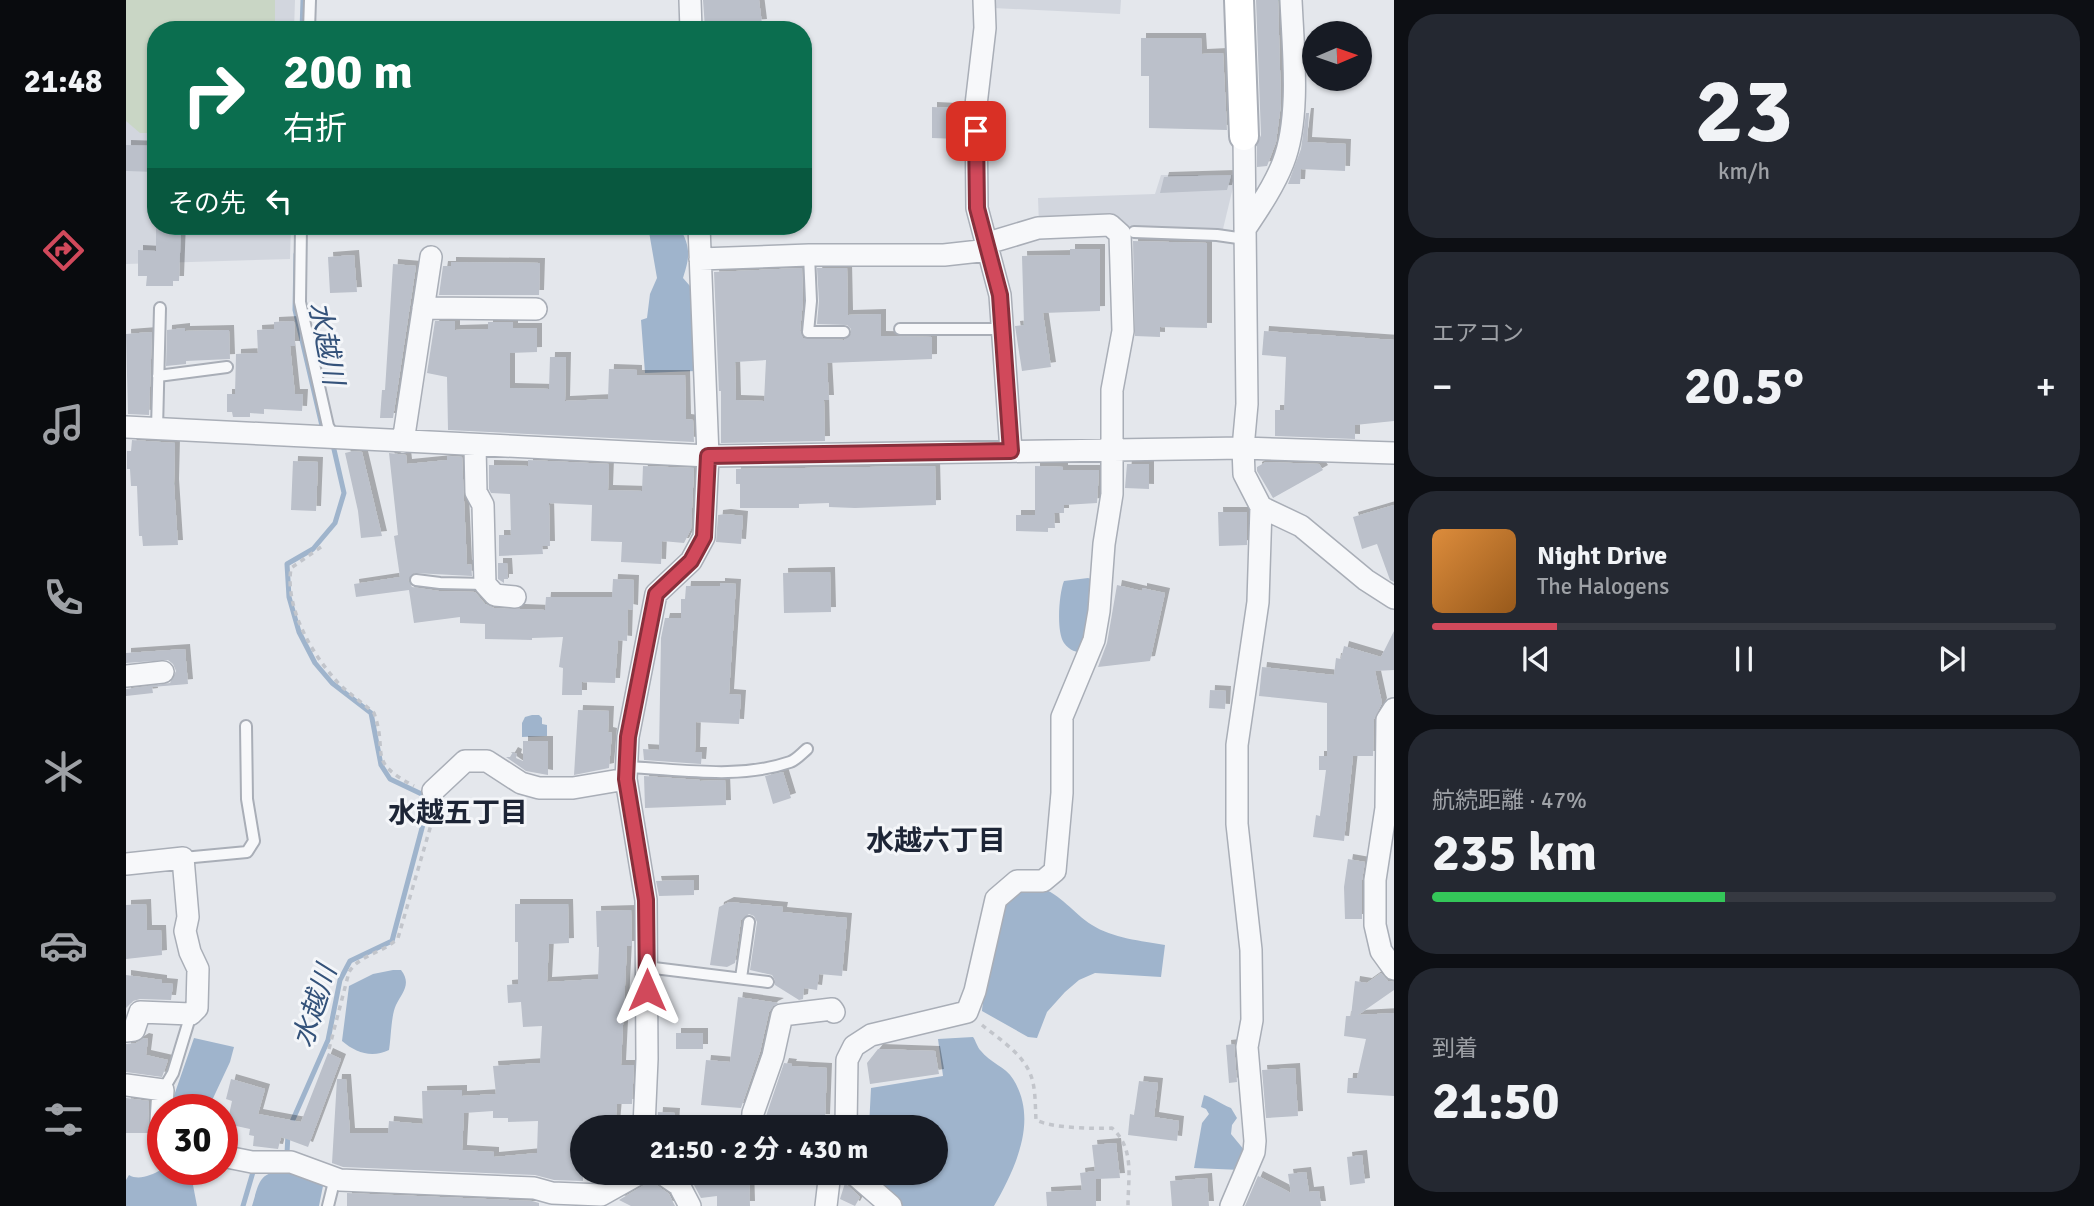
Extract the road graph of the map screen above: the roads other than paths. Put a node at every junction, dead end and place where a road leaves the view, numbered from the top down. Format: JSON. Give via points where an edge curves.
{"nodes":[{"id":1,"x":310,"y":0,"type":"edge"},
{"id":2,"x":690,"y":0,"type":"edge"},
{"id":3,"x":985,"y":0,"type":"edge"},
{"id":4,"x":1239,"y":0,"type":"edge"},
{"id":5,"x":1292,"y":0,"type":"edge"},
{"id":6,"x":309,"y":21,"type":"edge"},
{"id":7,"x":691,"y":21,"type":"edge"},
{"id":8,"x":1244,"y":136,"type":"joint"},
{"id":9,"x":1134,"y":232,"type":"dead end"},
{"id":10,"x":1245,"y":234,"type":"junction"},
{"id":11,"x":301,"y":235,"type":"edge"},
{"id":12,"x":699,"y":235,"type":"edge"},
{"id":13,"x":989,"y":247,"type":"junction"},
{"id":14,"x":809,"y":255,"type":"junction"},
{"id":15,"x":431,"y":257,"type":"dead end"},
{"id":16,"x":700,"y":259,"type":"junction"},
{"id":17,"x":160,"y":308,"type":"dead end"},
{"id":18,"x":423,"y":308,"type":"junction"},
{"id":19,"x":536,"y":309,"type":"dead end"},
{"id":20,"x":900,"y":329,"type":"dead end"},
{"id":21,"x":1002,"y":329,"type":"junction"},
{"id":22,"x":844,"y":332,"type":"dead end"},
{"id":23,"x":227,"y":366,"type":"dead end"},
{"id":24,"x":158,"y":376,"type":"junction"},
{"id":25,"x":126,"y":427,"type":"edge"},
{"id":26,"x":157,"y":429,"type":"junction"},
{"id":27,"x":335,"y":438,"type":"junction"},
{"id":28,"x":403,"y":442,"type":"junction"},
{"id":29,"x":475,"y":446,"type":"junction"},
{"id":30,"x":1243,"y":448,"type":"junction"},
{"id":31,"x":1112,"y":450,"type":"junction"},
{"id":32,"x":1011,"y":451,"type":"junction"},
{"id":33,"x":1394,"y":453,"type":"edge"},
{"id":34,"x":708,"y":456,"type":"junction"},
{"id":35,"x":1261,"y":507,"type":"junction"},
{"id":36,"x":416,"y":580,"type":"dead end"},
{"id":37,"x":485,"y":584,"type":"junction"},
{"id":38,"x":515,"y":597,"type":"dead end"},
{"id":39,"x":1394,"y":598,"type":"edge"},
{"id":40,"x":163,"y":672,"type":"dead end"},
{"id":41,"x":126,"y":676,"type":"edge"},
{"id":42,"x":1394,"y":709,"type":"edge"},
{"id":43,"x":246,"y":726,"type":"dead end"},
{"id":44,"x":807,"y":749,"type":"dead end"},
{"id":45,"x":626,"y":773,"type":"junction"},
{"id":46,"x":433,"y":791,"type":"road end"},
{"id":47,"x":183,"y":858,"type":"junction"},
{"id":48,"x":126,"y":863,"type":"edge"},
{"id":49,"x":749,"y":922,"type":"dead end"},
{"id":50,"x":646,"y":967,"type":"junction"},
{"id":51,"x":1394,"y":969,"type":"edge"},
{"id":52,"x":740,"y":978,"type":"junction"},
{"id":53,"x":768,"y":982,"type":"dead end"},
{"id":54,"x":834,"y":1012,"type":"dead end"},
{"id":55,"x":191,"y":1014,"type":"junction"},
{"id":56,"x":126,"y":1031,"type":"edge"},
{"id":57,"x":126,"y":1085,"type":"edge"},
{"id":58,"x":163,"y":1090,"type":"junction"},
{"id":59,"x":163,"y":1094,"type":"edge"},
{"id":60,"x":645,"y":1115,"type":"edge"},
{"id":61,"x":753,"y":1115,"type":"edge"},
{"id":62,"x":846,"y":1115,"type":"edge"},
{"id":63,"x":238,"y":1159,"type":"edge"},
{"id":64,"x":335,"y":1178,"type":"junction"},
{"id":65,"x":619,"y":1185,"type":"edge"},
{"id":66,"x":679,"y":1185,"type":"edge"},
{"id":67,"x":828,"y":1185,"type":"edge"},
{"id":68,"x":867,"y":1185,"type":"edge"},
{"id":69,"x":551,"y":1199,"type":"edge"},
{"id":70,"x":328,"y":1206,"type":"edge"},
{"id":71,"x":690,"y":1206,"type":"edge"},
{"id":72,"x":826,"y":1206,"type":"edge"},
{"id":73,"x":891,"y":1206,"type":"edge"},
{"id":74,"x":1231,"y":1206,"type":"edge"}],
"edges":[{"from":1,"to":6,"type":"lane"},
{"from":2,"to":7,"type":"street"},
{"from":3,"to":13,"type":"street","via":[[976,105],[977,208]]},
{"from":4,"to":8,"type":"street"},
{"from":5,"to":10,"type":"street","via":[[1290,135],[1284,162]]},
{"from":8,"to":10,"type":"street"},
{"from":9,"to":10,"type":"lane"},
{"from":10,"to":30,"type":"street","via":[[1247,404]]},
{"from":11,"to":27,"type":"lane","via":[[300,302],[328,426]]},
{"from":12,"to":16,"type":"street"},
{"from":13,"to":14,"type":"street","via":[[944,255]]},
{"from":13,"to":21,"type":"street"},
{"from":13,"to":31,"type":"street","via":[[1038,228],[1110,225],[1120,234],[1123,331],[1112,390]]},
{"from":14,"to":16,"type":"street"},
{"from":14,"to":22,"type":"lane","via":[[808,332]]},
{"from":15,"to":18,"type":"street"},
{"from":16,"to":34,"type":"street"},
{"from":17,"to":24,"type":"lane"},
{"from":18,"to":19,"type":"street"},
{"from":18,"to":28,"type":"street"},
{"from":20,"to":21,"type":"lane"},
{"from":21,"to":32,"type":"street"},
{"from":23,"to":24,"type":"lane"},
{"from":24,"to":26,"type":"lane"},
{"from":25,"to":26,"type":"street"},
{"from":26,"to":27,"type":"street"},
{"from":27,"to":28,"type":"street"},
{"from":28,"to":29,"type":"street"},
{"from":29,"to":34,"type":"street"},
{"from":29,"to":37,"type":"street","via":[[476,492],[483,505]]},
{"from":30,"to":31,"type":"street"},
{"from":30,"to":33,"type":"street"},
{"from":30,"to":35,"type":"street","via":[[1244,474]]},
{"from":31,"to":32,"type":"street"},
{"from":31,"to":62,"type":"street","via":[[1100,611],[1094,640],[1062,717],[1055,871],[1043,881],[1017,881],[996,899],[967,1012],[871,1035],[854,1046],[847,1060]]},
{"from":32,"to":34,"type":"street"},
{"from":34,"to":45,"type":"street","via":[[704,537],[691,561],[656,594],[628,737]]},
{"from":35,"to":39,"type":"street","via":[[1301,526]]},
{"from":35,"to":74,"type":"street","via":[[1258,602],[1237,745],[1237,824],[1251,950],[1252,1020],[1247,1047],[1255,1141]]},
{"from":36,"to":37,"type":"lane"},
{"from":37,"to":38,"type":"street","via":[[495,595]]},
{"from":40,"to":41,"type":"street"},
{"from":42,"to":51,"type":"street","via":[[1387,720],[1386,808],[1375,880],[1375,925],[1381,951]]},
{"from":43,"to":47,"type":"lane","via":[[247,799],[254,841],[247,852]]},
{"from":44,"to":45,"type":"lane","via":[[792,762],[758,769]]},
{"from":45,"to":46,"type":"street","via":[[573,788],[538,789],[487,761],[465,761]]},
{"from":45,"to":50,"type":"street","via":[[646,900]]},
{"from":47,"to":48,"type":"street"},
{"from":47,"to":55,"type":"street","via":[[185,931],[198,969],[197,1008]]},
{"from":49,"to":52,"type":"lane"},
{"from":50,"to":52,"type":"lane"},
{"from":50,"to":60,"type":"street"},
{"from":52,"to":53,"type":"lane"},
{"from":54,"to":61,"type":"street","via":[[782,1015]]},
{"from":55,"to":56,"type":"street","via":[[141,1012],[134,1030]]},
{"from":55,"to":58,"type":"lane","via":[[169,1084]]},
{"from":57,"to":58,"type":"street"},
{"from":58,"to":59,"type":"street"},
{"from":63,"to":64,"type":"street","via":[[291,1162]]},
{"from":64,"to":69,"type":"street","via":[[534,1188]]},
{"from":64,"to":70,"type":"lane"},
{"from":65,"to":69,"type":"street","via":[[601,1195]]},
{"from":66,"to":71,"type":"street"},
{"from":67,"to":72,"type":"street"},
{"from":68,"to":73,"type":"street"}]}
